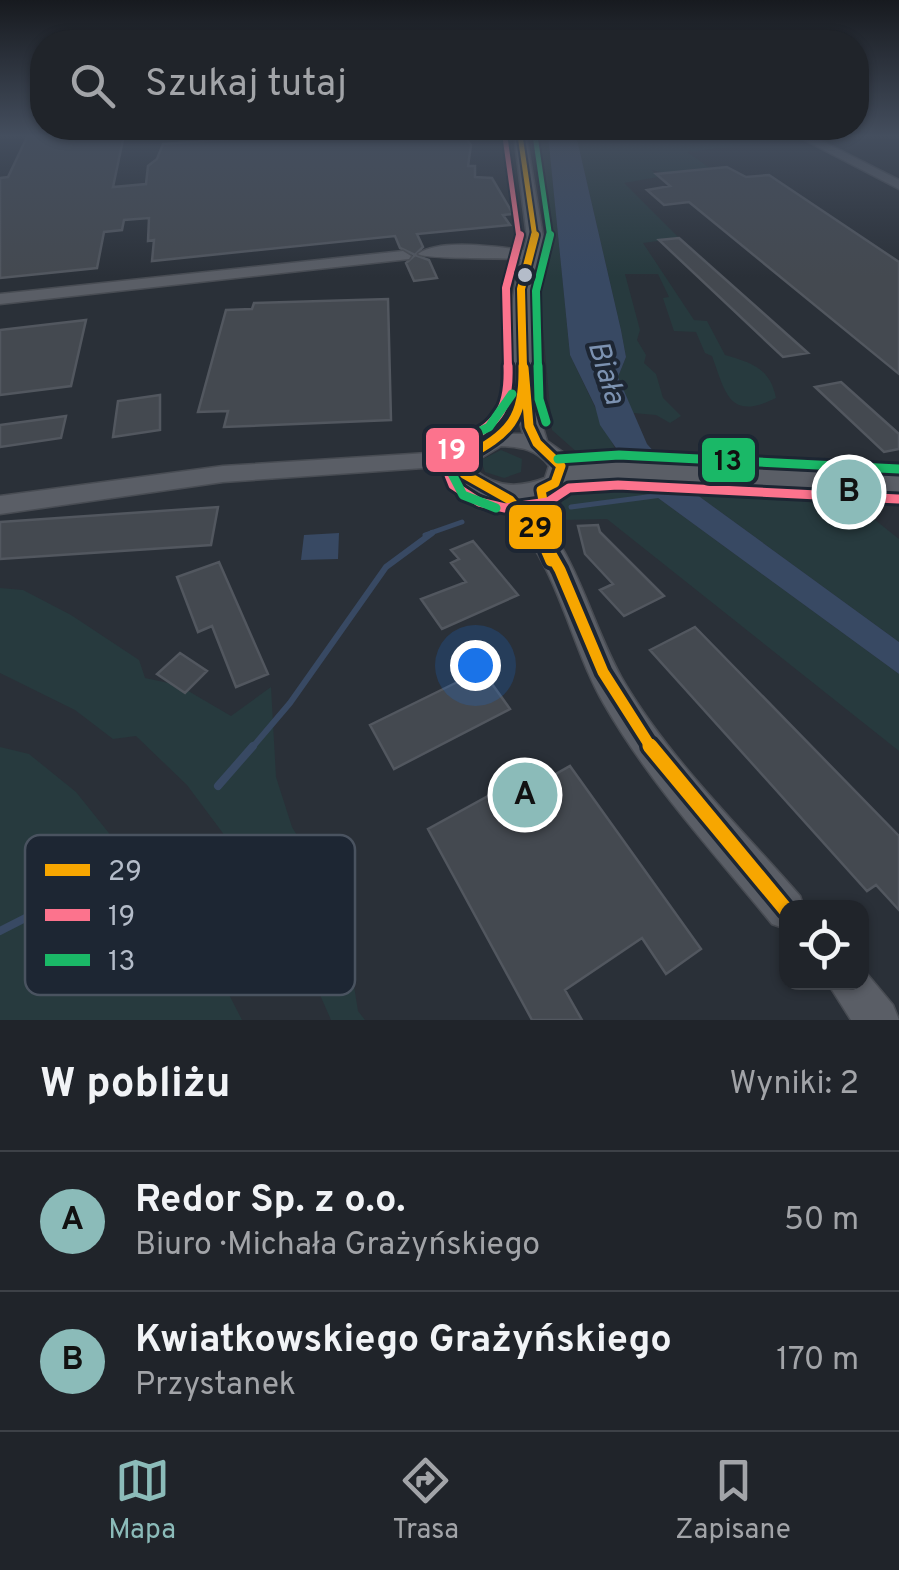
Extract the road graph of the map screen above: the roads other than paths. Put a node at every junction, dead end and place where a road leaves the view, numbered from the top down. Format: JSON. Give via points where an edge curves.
{"nodes":[{"id":1,"x":528,"y":183,"type":"edge"},
{"id":2,"x":426,"y":254,"type":"dead end"},
{"id":3,"x":530,"y":254,"type":"junction"},
{"id":4,"x":403,"y":256,"type":"dead end"},
{"id":5,"x":0,"y":298,"type":"edge"},
{"id":6,"x":524,"y":402,"type":"junction"},
{"id":7,"x":499,"y":440,"type":"junction"},
{"id":8,"x":464,"y":466,"type":"junction"},
{"id":9,"x":548,"y":466,"type":"junction"},
{"id":10,"x":899,"y":484,"type":"edge"},
{"id":11,"x":501,"y":494,"type":"junction"},
{"id":12,"x":0,"y":505,"type":"edge"},
{"id":13,"x":540,"y":534,"type":"junction"},
{"id":14,"x":779,"y":901,"type":"edge"},
{"id":15,"x":853,"y":990,"type":"edge"},
{"id":16,"x":878,"y":1020,"type":"edge"}],
"edges":[{"from":1,"to":3,"type":"street","via":[[535,228]]},
{"from":2,"to":3,"type":"street"},
{"from":3,"to":6,"type":"street","via":[[521,289]]},
{"from":4,"to":5,"type":"street"},
{"from":6,"to":7,"type":"street"},
{"from":6,"to":9,"type":"street"},
{"from":7,"to":8,"type":"street","via":[[484,444]]},
{"from":7,"to":9,"type":"street"},
{"from":8,"to":11,"type":"street","via":[[473,484]]},
{"from":8,"to":12,"type":"street","via":[[350,464],[223,474]]},
{"from":9,"to":10,"type":"street"},
{"from":9,"to":11,"type":"street"},
{"from":9,"to":13,"type":"street"},
{"from":11,"to":13,"type":"street"},
{"from":13,"to":14,"type":"street","via":[[615,694]]},
{"from":15,"to":16,"type":"street"}]}
